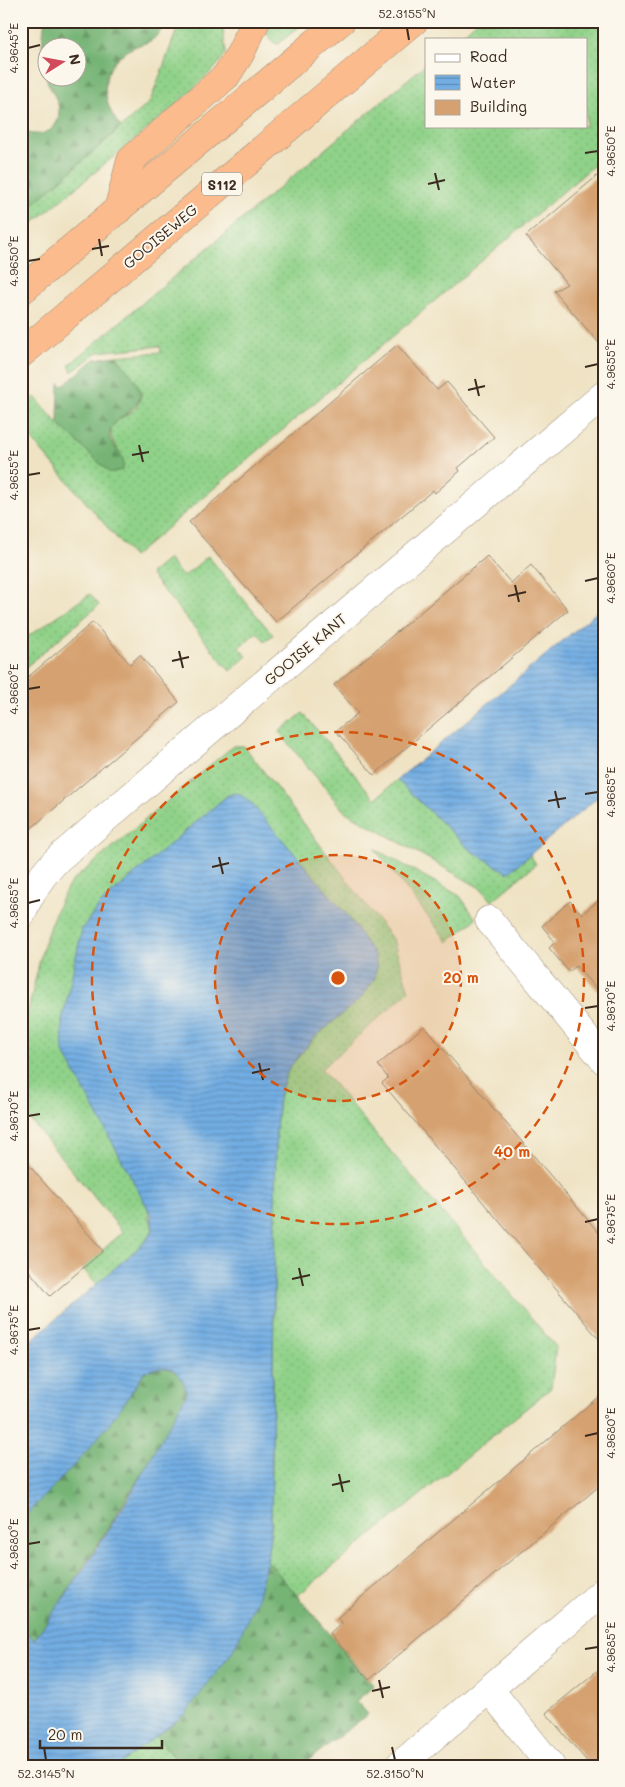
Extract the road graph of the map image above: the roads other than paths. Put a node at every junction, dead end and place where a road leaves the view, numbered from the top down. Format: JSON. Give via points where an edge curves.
{"nodes":[{"id":1,"x":256,"y":21,"type":"edge"},
{"id":2,"x":341,"y":21,"type":"edge"},
{"id":3,"x":414,"y":21,"type":"edge"},
{"id":4,"x":118,"y":210,"type":"junction"},
{"id":5,"x":21,"y":291,"type":"edge"},
{"id":6,"x":25,"y":350,"type":"edge"},
{"id":7,"x":604,"y":395,"type":"edge"},
{"id":8,"x":21,"y":915,"type":"edge"},
{"id":9,"x":489,"y":920,"type":"dead end"},
{"id":10,"x":599,"y":1044,"type":"edge"},
{"id":11,"x":604,"y":1591,"type":"edge"},
{"id":12,"x":488,"y":1690,"type":"junction"},
{"id":13,"x":399,"y":1766,"type":"edge"},
{"id":14,"x":552,"y":1766,"type":"edge"}],
"edges":[{"from":1,"to":4,"type":"highway","via":[[226,76],[131,160]]},
{"from":2,"to":4,"type":"highway"},
{"from":3,"to":6,"type":"highway","name":"GOOISEWEG","number":"S112"},
{"from":4,"to":5,"type":"highway"},
{"from":7,"to":8,"type":"street","name":"GOOISE KANT","via":[[60,857],[42,874]]},
{"from":9,"to":10,"type":"street"},
{"from":11,"to":12,"type":"street"},
{"from":12,"to":13,"type":"street"},
{"from":12,"to":14,"type":"street"}]}
